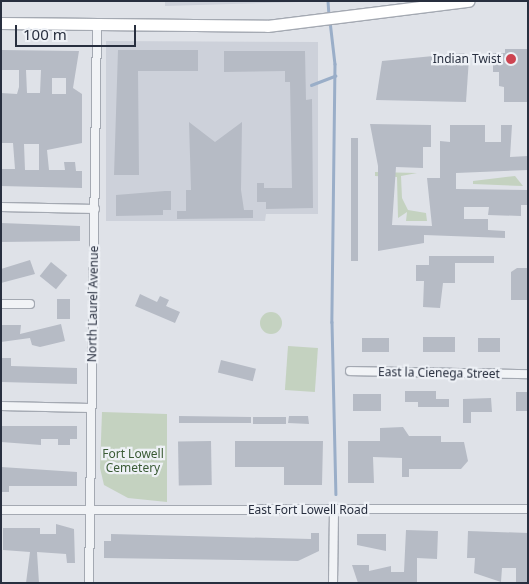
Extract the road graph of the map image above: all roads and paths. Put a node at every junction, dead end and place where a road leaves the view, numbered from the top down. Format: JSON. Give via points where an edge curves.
{"nodes":[{"id":1,"x":468,"y":1,"type":"edge"},
{"id":2,"x":1,"y":23,"type":"edge"},
{"id":3,"x":97,"y":25,"type":"junction"},
{"id":4,"x":1,"y":207,"type":"edge"},
{"id":5,"x":95,"y":209,"type":"junction"},
{"id":6,"x":1,"y":304,"type":"edge"},
{"id":7,"x":30,"y":304,"type":"dead end"},
{"id":8,"x":350,"y":371,"type":"dead end"},
{"id":9,"x":528,"y":374,"type":"edge"},
{"id":10,"x":1,"y":406,"type":"edge"},
{"id":11,"x":90,"y":408,"type":"junction"},
{"id":12,"x":528,"y":509,"type":"edge"},
{"id":13,"x":1,"y":510,"type":"edge"},
{"id":14,"x":334,"y":510,"type":"junction"},
{"id":15,"x":89,"y":511,"type":"junction"},
{"id":16,"x":89,"y":583,"type":"edge"},
{"id":17,"x":333,"y":583,"type":"edge"}],
"edges":[{"from":1,"to":3,"type":"main road","via":[[267,26]]},
{"from":2,"to":3,"type":"main road"},
{"from":3,"to":5,"type":"street","name":"North Laurel Avenue"},
{"from":4,"to":5,"type":"street"},
{"from":5,"to":11,"type":"street","name":"North Laurel Avenue"},
{"from":6,"to":7,"type":"street"},
{"from":8,"to":9,"type":"street","name":"East la Cienega Street"},
{"from":10,"to":11,"type":"street"},
{"from":11,"to":15,"type":"street","name":"North Laurel Avenue"},
{"from":12,"to":14,"type":"street","name":"East Fort Lowell Road"},
{"from":13,"to":15,"type":"street","name":"East Fort Lowell Road"},
{"from":14,"to":15,"type":"street","name":"East Fort Lowell Road"},
{"from":14,"to":17,"type":"street"},
{"from":15,"to":16,"type":"street","name":"North Laurel Avenue"}]}
